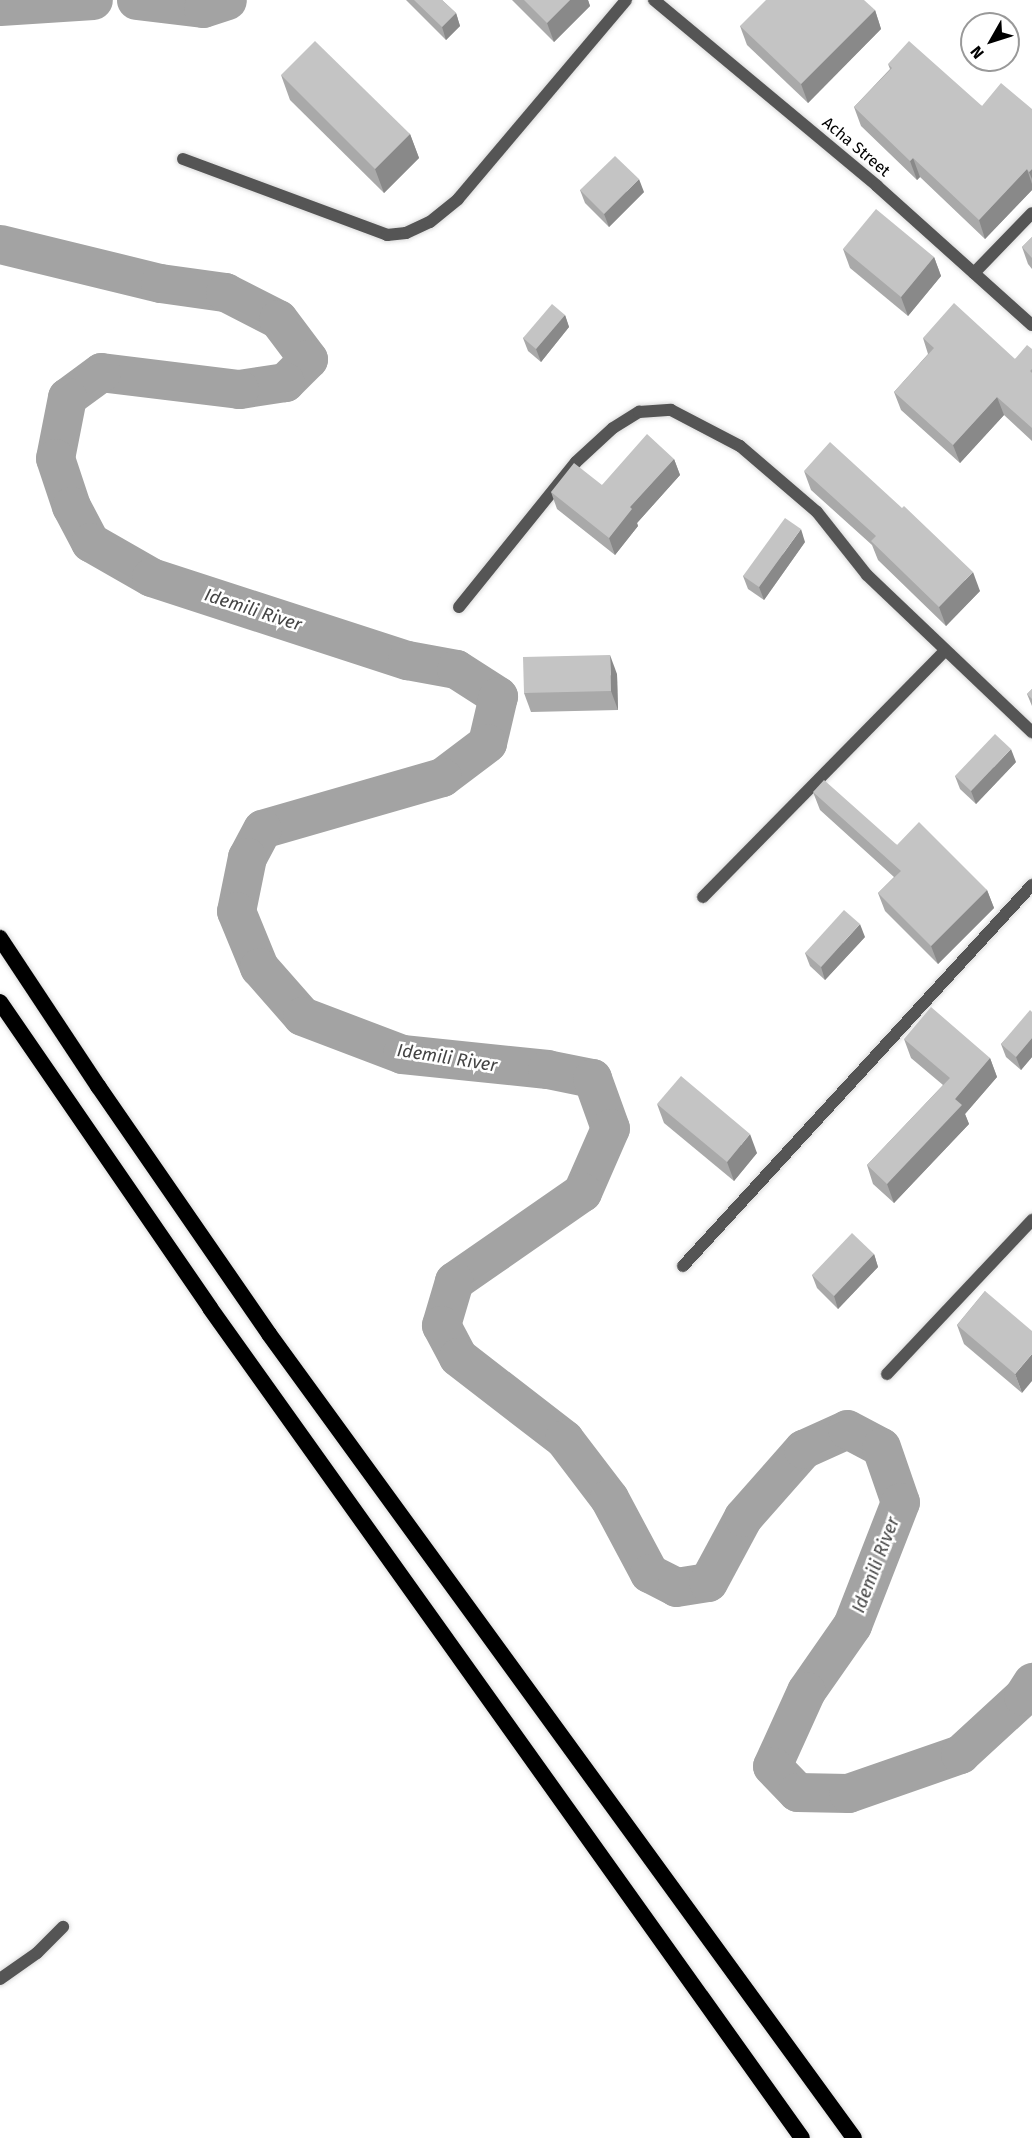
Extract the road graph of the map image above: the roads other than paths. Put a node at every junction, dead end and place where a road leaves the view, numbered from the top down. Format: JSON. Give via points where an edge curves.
{"nodes":[{"id":1,"x":626,"y":0,"type":"edge"},
{"id":2,"x":654,"y":0,"type":"edge"},
{"id":3,"x":183,"y":159,"type":"dead end"},
{"id":4,"x":1032,"y":213,"type":"edge"},
{"id":5,"x":974,"y":273,"type":"junction"},
{"id":6,"x":1032,"y":325,"type":"edge"},
{"id":7,"x":459,"y":607,"type":"dead end"},
{"id":8,"x":945,"y":651,"type":"junction"},
{"id":9,"x":1032,"y":732,"type":"edge"},
{"id":10,"x":1032,"y":885,"type":"edge"},
{"id":11,"x":703,"y":897,"type":"dead end"},
{"id":12,"x":0,"y":938,"type":"edge"},
{"id":13,"x":2,"y":1008,"type":"edge"},
{"id":14,"x":1032,"y":1220,"type":"edge"},
{"id":15,"x":683,"y":1266,"type":"dead end"},
{"id":16,"x":887,"y":1374,"type":"dead end"},
{"id":17,"x":63,"y":1927,"type":"dead end"},
{"id":18,"x":0,"y":1979,"type":"edge"},
{"id":19,"x":802,"y":2138,"type":"edge"},
{"id":20,"x":854,"y":2138,"type":"edge"}],
"edges":[{"from":1,"to":3,"type":"street","via":[[458,199],[430,222],[406,233],[387,235]]},
{"from":2,"to":5,"type":"street","name":"Acha Street"},
{"from":4,"to":5,"type":"street"},
{"from":5,"to":6,"type":"street","name":"Acha Street"},
{"from":7,"to":8,"type":"street","via":[[576,462],[613,428],[639,412],[671,410],[740,446],[817,512],[867,575]]},
{"from":8,"to":9,"type":"street"},
{"from":8,"to":11,"type":"street"},
{"from":10,"to":15,"type":"street"},
{"from":12,"to":20,"type":"highway","via":[[276,1344]]},
{"from":13,"to":19,"type":"highway","via":[[210,1308]]},
{"from":14,"to":16,"type":"street"},
{"from":17,"to":18,"type":"street","via":[[37,1953]]}]}
